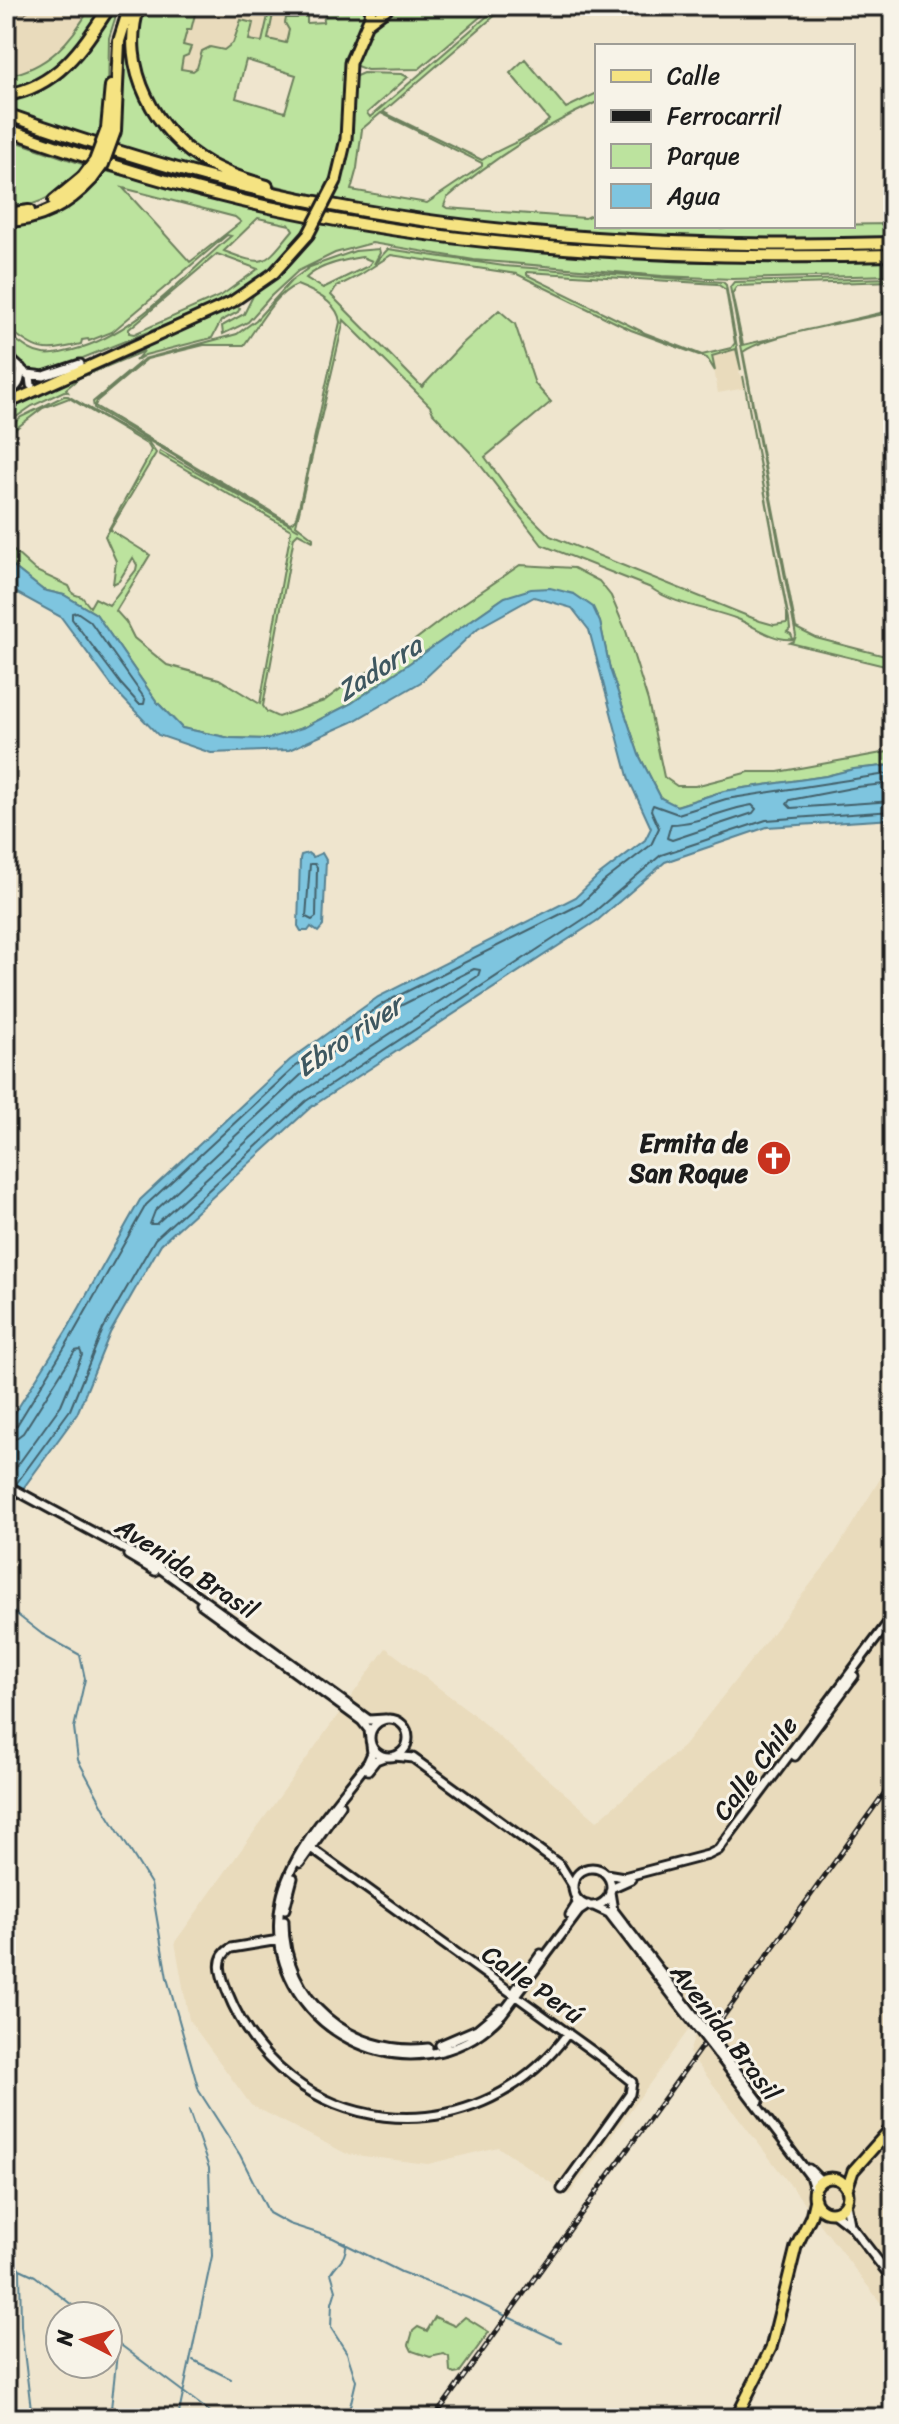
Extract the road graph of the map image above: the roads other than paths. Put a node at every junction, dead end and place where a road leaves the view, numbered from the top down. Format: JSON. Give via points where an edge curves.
{"nodes":[{"id":1,"x":12,"y":6,"type":"edge"},
{"id":2,"x":25,"y":6,"type":"edge"},
{"id":3,"x":110,"y":6,"type":"edge"},
{"id":4,"x":123,"y":6,"type":"edge"},
{"id":5,"x":130,"y":6,"type":"edge"},
{"id":6,"x":139,"y":6,"type":"edge"},
{"id":7,"x":371,"y":6,"type":"edge"},
{"id":8,"x":386,"y":6,"type":"edge"},
{"id":9,"x":397,"y":6,"type":"edge"},
{"id":10,"x":366,"y":26,"type":"junction"},
{"id":11,"x":6,"y":95,"type":"edge"},
{"id":12,"x":6,"y":114,"type":"edge"},
{"id":13,"x":111,"y":130,"type":"junction"},
{"id":14,"x":6,"y":132,"type":"edge"},
{"id":15,"x":88,"y":178,"type":"junction"},
{"id":16,"x":299,"y":197,"type":"junction"},
{"id":17,"x":6,"y":214,"type":"edge"},
{"id":18,"x":6,"y":221,"type":"edge"},
{"id":19,"x":893,"y":243,"type":"edge"},
{"id":20,"x":893,"y":255,"type":"edge"},
{"id":21,"x":6,"y":355,"type":"edge"},
{"id":22,"x":79,"y":367,"type":"junction"},
{"id":23,"x":21,"y":368,"type":"junction"},
{"id":24,"x":28,"y":374,"type":"junction"},
{"id":25,"x":31,"y":385,"type":"junction"},
{"id":26,"x":6,"y":400,"type":"edge"},
{"id":27,"x":6,"y":1488,"type":"edge"},
{"id":28,"x":893,"y":1616,"type":"edge"},
{"id":29,"x":893,"y":1623,"type":"edge"},
{"id":30,"x":337,"y":1700,"type":"junction"},
{"id":31,"x":385,"y":1719,"type":"junction"},
{"id":32,"x":370,"y":1742,"type":"junction"},
{"id":33,"x":408,"y":1742,"type":"junction"},
{"id":34,"x":395,"y":1756,"type":"junction"},
{"id":35,"x":384,"y":1757,"type":"junction"},
{"id":36,"x":413,"y":1758,"type":"junction"},
{"id":37,"x":308,"y":1846,"type":"junction"},
{"id":38,"x":560,"y":1865,"type":"junction"},
{"id":39,"x":584,"y":1870,"type":"junction"},
{"id":40,"x":606,"y":1874,"type":"junction"},
{"id":41,"x":611,"y":1890,"type":"junction"},
{"id":42,"x":574,"y":1891,"type":"junction"},
{"id":43,"x":591,"y":1906,"type":"junction"},
{"id":44,"x":279,"y":1940,"type":"junction"},
{"id":45,"x":514,"y":1996,"type":"junction"},
{"id":46,"x":697,"y":2024,"type":"junction"},
{"id":47,"x":568,"y":2033,"type":"junction"},
{"id":48,"x":718,"y":2051,"type":"junction"},
{"id":49,"x":893,"y":2126,"type":"edge"},
{"id":50,"x":853,"y":2171,"type":"junction"},
{"id":51,"x":831,"y":2179,"type":"junction"},
{"id":52,"x":562,"y":2189,"type":"dead end"},
{"id":53,"x":847,"y":2189,"type":"junction"},
{"id":54,"x":815,"y":2195,"type":"junction"},
{"id":55,"x":846,"y":2203,"type":"junction"},
{"id":56,"x":830,"y":2212,"type":"junction"},
{"id":57,"x":811,"y":2216,"type":"junction"},
{"id":58,"x":851,"y":2226,"type":"junction"},
{"id":59,"x":893,"y":2280,"type":"edge"},
{"id":60,"x":736,"y":2418,"type":"edge"}],
"edges":[{"from":1,"to":2,"type":"street"},
{"from":3,"to":11,"type":"highway","via":[[58,74]]},
{"from":4,"to":13,"type":"highway","via":[[113,40]]},
{"from":5,"to":13,"type":"highway","via":[[119,41]]},
{"from":6,"to":16,"type":"highway","via":[[135,61],[145,94],[163,125],[208,163]]},
{"from":7,"to":10,"type":"main road"},
{"from":8,"to":9,"type":"main road"},
{"from":8,"to":10,"type":"main road"},
{"from":10,"to":22,"type":"main road","bridge":true,"via":[[350,63],[346,139],[336,181],[308,235],[274,273],[245,294]]},
{"from":12,"to":16,"type":"highway","via":[[157,164]]},
{"from":13,"to":15,"type":"highway","bridge":true},
{"from":14,"to":20,"type":"highway","via":[[278,209],[445,237],[665,253]]},
{"from":15,"to":17,"type":"highway","via":[[51,203]]},
{"from":15,"to":18,"type":"highway","via":[[70,200],[54,209]]},
{"from":16,"to":19,"type":"highway","via":[[446,223],[603,238]]},
{"from":21,"to":23,"type":"street"},
{"from":22,"to":24,"type":"street","via":[[44,376]]},
{"from":22,"to":25,"type":"main road"},
{"from":22,"to":26,"type":"main road"},
{"from":23,"to":24,"type":"street"},
{"from":23,"to":25,"type":"street"},
{"from":23,"to":26,"type":"street","via":[[21,380]]},
{"from":24,"to":25,"type":"street"},
{"from":25,"to":26,"type":"main road"},
{"from":27,"to":30,"type":"street","name":"Avenida Brasil","via":[[158,1567]]},
{"from":28,"to":40,"type":"street","name":"Calle Chile","via":[[718,1850],[626,1876]]},
{"from":29,"to":41,"type":"street","name":"Calle Chile","via":[[720,1854]]},
{"from":30,"to":31,"type":"street","via":[[369,1720]]},
{"from":30,"to":32,"type":"street","via":[[365,1724]]},
{"from":31,"to":32,"type":"street","via":[[376,1724]]},
{"from":31,"to":33,"type":"street","via":[[403,1725]]},
{"from":32,"to":35,"type":"street"},
{"from":32,"to":37,"type":"street","via":[[368,1762]]},
{"from":33,"to":34,"type":"street"},
{"from":33,"to":36,"type":"street"},
{"from":34,"to":35,"type":"street"},
{"from":34,"to":36,"type":"street"},
{"from":35,"to":37,"type":"street","via":[[371,1764]]},
{"from":36,"to":38,"type":"street"},
{"from":37,"to":44,"type":"street","via":[[284,1888]]},
{"from":37,"to":45,"type":"street","name":"Calle Perú"},
{"from":37,"to":45,"type":"street","via":[[288,1893],[285,1944],[302,1990],[340,2029],[392,2048],[438,2046],[477,2029]]},
{"from":38,"to":39,"type":"street"},
{"from":38,"to":42,"type":"street"},
{"from":39,"to":40,"type":"street"},
{"from":39,"to":42,"type":"street","via":[[576,1877]]},
{"from":40,"to":41,"type":"street"},
{"from":41,"to":43,"type":"street","via":[[604,1901]]},
{"from":41,"to":46,"type":"street","name":"Avenida Brasil","via":[[613,1910]]},
{"from":42,"to":43,"type":"street"},
{"from":42,"to":45,"type":"street","via":[[574,1909]]},
{"from":43,"to":45,"type":"street","via":[[579,1911]]},
{"from":43,"to":46,"type":"street","name":"Avenida Brasil","via":[[609,1913]]},
{"from":44,"to":45,"type":"street","via":[[289,1975],[308,2007],[338,2034],[377,2051],[413,2055],[451,2047],[488,2027]]},
{"from":44,"to":47,"type":"street","via":[[224,1952],[219,1962],[229,1995],[247,2031],[279,2068],[310,2091],[347,2108],[406,2118],[471,2107],[527,2077]]},
{"from":45,"to":47,"type":"street","name":"Calle Perú"},
{"from":46,"to":48,"type":"street","name":"Avenida Brasil","bridge":true},
{"from":47,"to":52,"type":"street","name":"Calle Perú","via":[[627,2077],[632,2087]]},
{"from":48,"to":51,"type":"street","name":"Avenida Brasil","via":[[813,2173]]},
{"from":48,"to":54,"type":"street","name":"Avenida Brasil","via":[[810,2176]]},
{"from":49,"to":50,"type":"main road"},
{"from":50,"to":51,"type":"main road"},
{"from":50,"to":53,"type":"main road"},
{"from":51,"to":53,"type":"main road"},
{"from":51,"to":54,"type":"main road","via":[[819,2184]]},
{"from":53,"to":55,"type":"main road"},
{"from":54,"to":56,"type":"main road","via":[[820,2207]]},
{"from":54,"to":57,"type":"main road"},
{"from":55,"to":56,"type":"main road"},
{"from":55,"to":58,"type":"street"},
{"from":56,"to":57,"type":"main road"},
{"from":56,"to":58,"type":"street"},
{"from":57,"to":60,"type":"main road","via":[[796,2247],[767,2361]]},
{"from":58,"to":59,"type":"street"}]}
